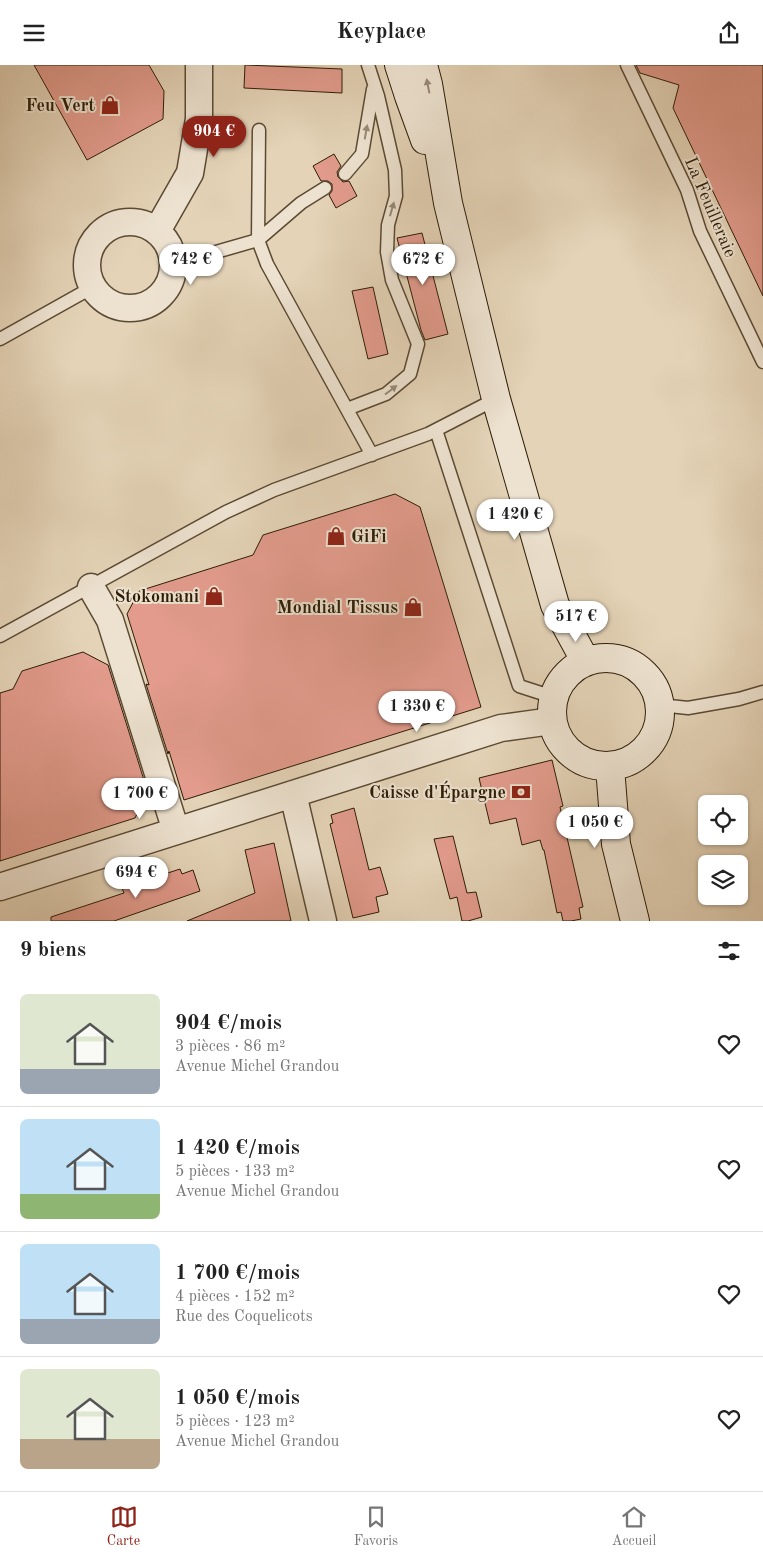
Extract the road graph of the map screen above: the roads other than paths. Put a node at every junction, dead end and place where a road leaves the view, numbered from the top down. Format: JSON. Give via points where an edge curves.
{"nodes":[{"id":1,"x":199,"y":65,"type":"edge"},
{"id":2,"x":368,"y":65,"type":"edge"},
{"id":3,"x":399,"y":65,"type":"edge"},
{"id":4,"x":423,"y":65,"type":"edge"},
{"id":5,"x":627,"y":65,"type":"edge"},
{"id":6,"x":374,"y":84,"type":"junction"},
{"id":7,"x":259,"y":130,"type":"dead end"},
{"id":8,"x":345,"y":174,"type":"dead end"},
{"id":9,"x":325,"y":188,"type":"dead end"},
{"id":10,"x":448,"y":203,"type":"junction"},
{"id":11,"x":157,"y":231,"type":"junction"},
{"id":12,"x":258,"y":240,"type":"junction"},
{"id":13,"x":174,"y":263,"type":"junction"},
{"id":14,"x":92,"y":287,"type":"junction"},
{"id":15,"x":0,"y":339,"type":"edge"},
{"id":16,"x":763,"y":362,"type":"edge"},
{"id":17,"x":496,"y":399,"type":"junction"},
{"id":18,"x":347,"y":409,"type":"junction"},
{"id":19,"x":436,"y":431,"type":"junction"},
{"id":20,"x":372,"y":455,"type":"junction"},
{"id":21,"x":91,"y":587,"type":"junction"},
{"id":22,"x":0,"y":637,"type":"edge"},
{"id":23,"x":586,"y":662,"type":"junction"},
{"id":24,"x":763,"y":692,"type":"edge"},
{"id":25,"x":660,"y":705,"type":"junction"},
{"id":26,"x":553,"y":709,"type":"junction"},
{"id":27,"x":610,"y":767,"type":"junction"},
{"id":28,"x":293,"y":794,"type":"junction"},
{"id":29,"x":176,"y":831,"type":"junction"},
{"id":30,"x":0,"y":887,"type":"edge"},
{"id":31,"x":323,"y":921,"type":"edge"},
{"id":32,"x":635,"y":921,"type":"edge"}],
"edges":[{"from":1,"to":11,"type":"street","via":[[199,119],[190,173]]},
{"from":2,"to":6,"type":"lane"},
{"from":3,"to":10,"type":"main road"},
{"from":10,"to":4,"type":"main road","one_way":true},
{"from":5,"to":16,"type":"lane","name":"La Feuilleraie","via":[[687,190],[700,231]]},
{"from":8,"to":6,"type":"lane","one_way":true,"via":[[362,155]]},
{"from":18,"to":6,"type":"lane","one_way":true,"via":[[386,394],[410,374],[418,344],[392,280],[387,252],[388,225],[396,196],[396,170]]},
{"from":7,"to":12,"type":"lane"},
{"from":9,"to":12,"type":"lane","via":[[301,203]]},
{"from":10,"to":17,"type":"main road"},
{"from":11,"to":13,"type":"street","via":[[172,251]]},
{"from":11,"to":14,"type":"street","via":[[144,224],[130,222],[116,224],[104,231],[89,251],[87,263]]},
{"from":12,"to":13,"type":"lane"},
{"from":12,"to":18,"type":"lane","via":[[267,264]]},
{"from":13,"to":14,"type":"street","via":[[166,290],[145,307],[115,306],[102,299]]},
{"from":14,"to":15,"type":"lane"},
{"from":17,"to":19,"type":"lane"},
{"from":17,"to":23,"type":"main road","via":[[555,605]]},
{"from":18,"to":20,"type":"lane"},
{"from":19,"to":20,"type":"lane"},
{"from":19,"to":26,"type":"lane","via":[[519,687]]},
{"from":20,"to":21,"type":"lane","via":[[274,490],[226,512]]},
{"from":21,"to":22,"type":"lane"},
{"from":21,"to":29,"type":"street","via":[[110,620]]},
{"from":23,"to":25,"type":"main road","via":[[613,658],[627,662],[649,679]]},
{"from":23,"to":26,"type":"main road","via":[[575,668],[558,686]]},
{"from":24,"to":25,"type":"lane","via":[[688,707]]},
{"from":25,"to":27,"type":"main road","via":[[660,723],[642,753],[627,763]]},
{"from":26,"to":27,"type":"main road","via":[[557,737],[566,750],[594,766]]},
{"from":26,"to":28,"type":"street","via":[[501,729]]},
{"from":27,"to":32,"type":"main road","via":[[616,844]]},
{"from":28,"to":29,"type":"street"},
{"from":28,"to":31,"type":"street"},
{"from":29,"to":30,"type":"street"}]}
